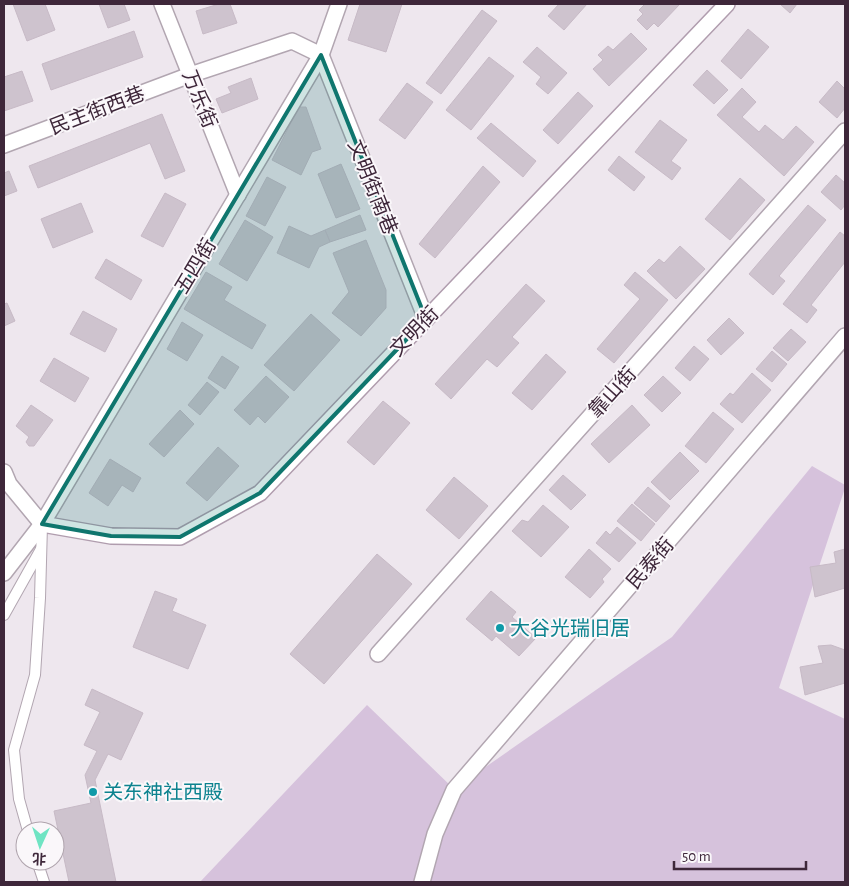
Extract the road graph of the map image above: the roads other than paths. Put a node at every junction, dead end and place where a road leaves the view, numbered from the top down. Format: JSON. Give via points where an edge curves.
{"nodes":[{"id":1,"x":162,"y":4,"type":"edge"},
{"id":2,"x":339,"y":4,"type":"edge"},
{"id":3,"x":727,"y":4,"type":"edge"},
{"id":4,"x":321,"y":55,"type":"junction"},
{"id":5,"x":190,"y":75,"type":"junction"},
{"id":6,"x":845,"y":131,"type":"edge"},
{"id":7,"x":4,"y":145,"type":"edge"},
{"id":8,"x":238,"y":195,"type":"junction"},
{"id":9,"x":426,"y":318,"type":"junction"},
{"id":10,"x":845,"y":336,"type":"edge"},
{"id":11,"x":4,"y":472,"type":"edge"},
{"id":12,"x":42,"y":524,"type":"junction"},
{"id":13,"x":42,"y":549,"type":"junction"},
{"id":14,"x":4,"y":573,"type":"edge"},
{"id":15,"x":4,"y":615,"type":"edge"},
{"id":16,"x":378,"y":654,"type":"dead end"},
{"id":17,"x":25,"y":821,"type":"edge"},
{"id":18,"x":422,"y":882,"type":"edge"}],
"edges":[{"from":1,"to":5,"type":"street","name":"万乐街"},
{"from":2,"to":4,"type":"street","name":"五四街"},
{"from":3,"to":9,"type":"street","name":"文明街"},
{"from":4,"to":5,"type":"street","name":"民主街西巷","via":[[292,41]]},
{"from":4,"to":8,"type":"street","name":"五四街"},
{"from":4,"to":9,"type":"street","name":"文明街南巷"},
{"from":5,"to":7,"type":"street","name":"民主街西巷"},
{"from":5,"to":8,"type":"street","name":"万乐街"},
{"from":6,"to":16,"type":"street","name":"靠山街"},
{"from":8,"to":12,"type":"street","name":"五四街"},
{"from":9,"to":12,"type":"street","name":"文明街","via":[[260,492],[180,537],[111,536]]},
{"from":10,"to":18,"type":"street","name":"民泰街","via":[[454,790],[435,834]]},
{"from":11,"to":12,"type":"street","via":[[9,484]]},
{"from":12,"to":13,"type":"lane"},
{"from":12,"to":14,"type":"street","name":"五四街"},
{"from":13,"to":15,"type":"lane"},
{"from":13,"to":17,"type":"lane","via":[[35,675],[14,750],[19,799]]}]}
